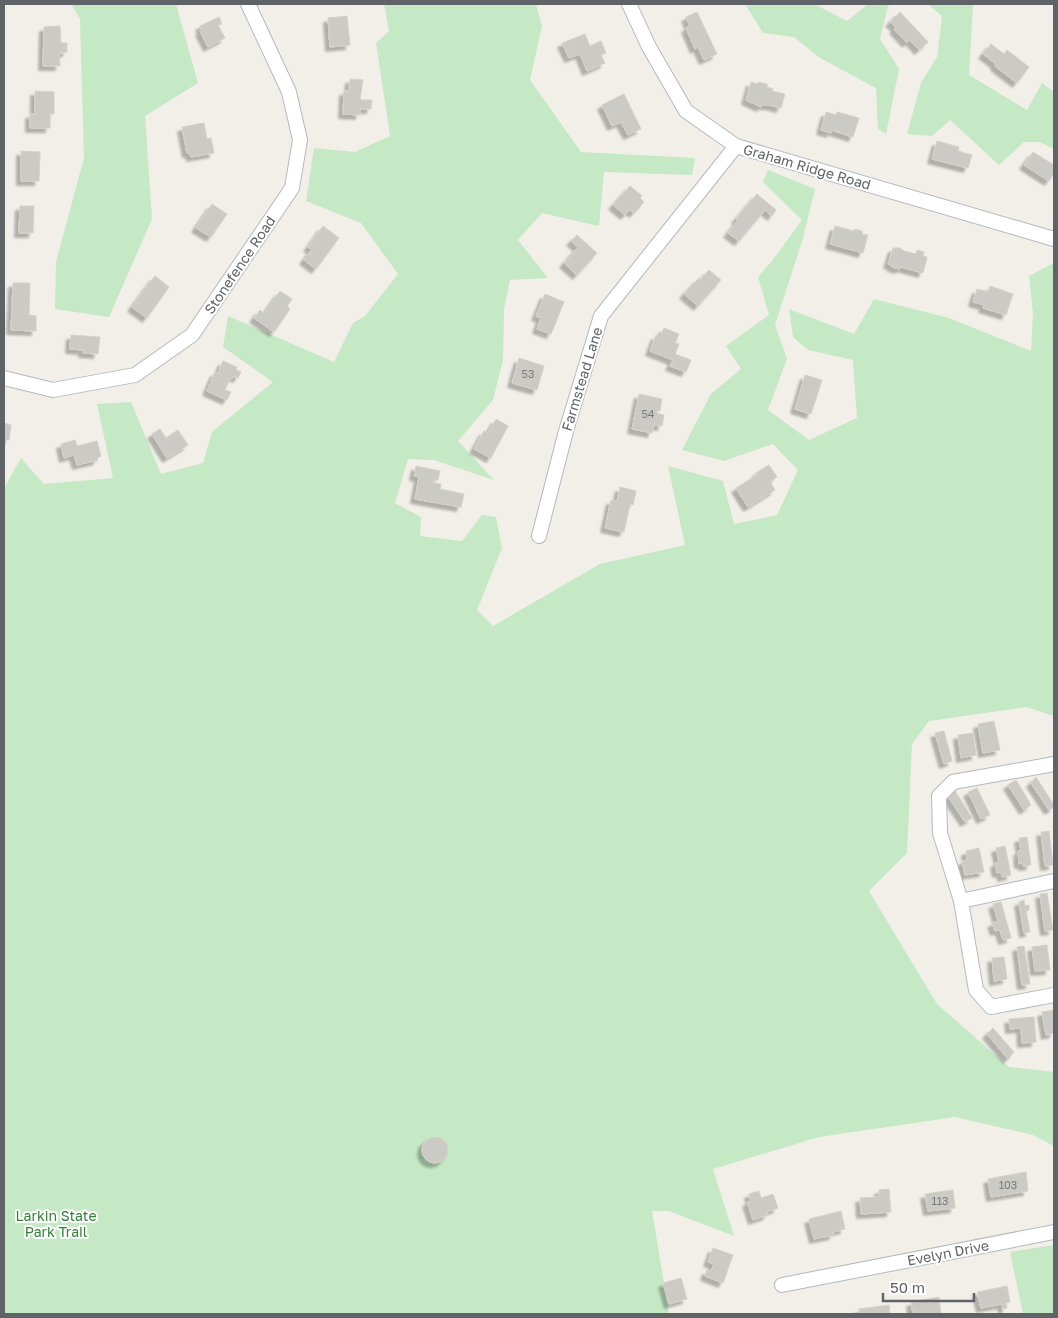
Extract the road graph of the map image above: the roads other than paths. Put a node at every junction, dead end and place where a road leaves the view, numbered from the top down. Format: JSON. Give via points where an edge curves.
{"nodes":[{"id":1,"x":248,"y":4,"type":"edge"},
{"id":2,"x":629,"y":4,"type":"edge"},
{"id":3,"x":736,"y":146,"type":"junction"},
{"id":4,"x":1054,"y":239,"type":"edge"},
{"id":5,"x":4,"y":378,"type":"edge"},
{"id":6,"x":539,"y":536,"type":"dead end"},
{"id":7,"x":1054,"y":764,"type":"edge"},
{"id":8,"x":1054,"y":881,"type":"edge"},
{"id":9,"x":961,"y":901,"type":"junction"},
{"id":10,"x":1054,"y":995,"type":"edge"},
{"id":11,"x":1054,"y":1232,"type":"edge"},
{"id":12,"x":782,"y":1284,"type":"dead end"}],
"edges":[{"from":1,"to":5,"type":"street","name":"Stonefence Road","via":[[289,92],[300,140],[292,188],[192,335],[135,376],[53,390]]},
{"from":2,"to":3,"type":"street","name":"Graham Ridge Road","via":[[649,47],[686,111]]},
{"from":3,"to":4,"type":"street","name":"Graham Ridge Road"},
{"from":3,"to":6,"type":"street","name":"Farmstead Lane","via":[[601,316]]},
{"from":7,"to":9,"type":"street","via":[[953,782],[940,796],[940,833]]},
{"from":8,"to":9,"type":"street"},
{"from":9,"to":10,"type":"street","via":[[976,990],[991,1007]]},
{"from":11,"to":12,"type":"street","name":"Evelyn Drive"}]}
